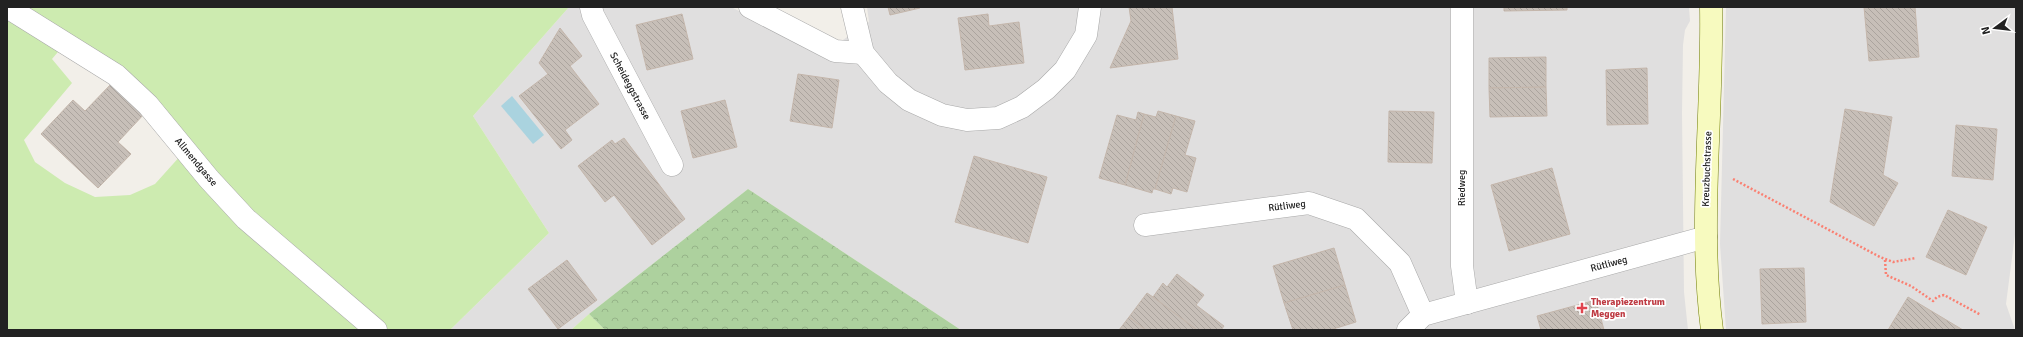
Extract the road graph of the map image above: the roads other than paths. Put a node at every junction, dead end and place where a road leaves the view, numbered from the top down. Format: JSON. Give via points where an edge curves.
{"nodes":[{"id":1,"x":591,"y":7,"type":"edge"},
{"id":2,"x":750,"y":7,"type":"edge"},
{"id":3,"x":852,"y":7,"type":"edge"},
{"id":4,"x":1090,"y":7,"type":"edge"},
{"id":5,"x":1462,"y":7,"type":"edge"},
{"id":6,"x":1711,"y":7,"type":"edge"},
{"id":7,"x":7,"y":8,"type":"edge"},
{"id":8,"x":863,"y":53,"type":"junction"},
{"id":9,"x":672,"y":164,"type":"dead end"},
{"id":10,"x":1146,"y":225,"type":"dead end"},
{"id":11,"x":1706,"y":237,"type":"junction"},
{"id":12,"x":1466,"y":303,"type":"junction"},
{"id":13,"x":1423,"y":315,"type":"junction"},
{"id":14,"x":376,"y":330,"type":"edge"},
{"id":15,"x":1408,"y":330,"type":"edge"},
{"id":16,"x":1712,"y":330,"type":"edge"}],
"edges":[{"from":1,"to":9,"type":"street","name":"Scheideggstrasse"},
{"from":2,"to":8,"type":"street","via":[[835,51]]},
{"from":3,"to":8,"type":"street"},
{"from":4,"to":8,"type":"street","via":[[1086,35],[1065,70],[1046,89],[1022,106],[998,118],[967,120],[942,115],[909,100],[888,82]]},
{"from":5,"to":12,"type":"street","name":"Riedweg","via":[[1462,266]]},
{"from":6,"to":11,"type":"street","name":"Kreuzbuchstrasse"},
{"from":7,"to":14,"type":"street","name":"Allmendgasse","via":[[116,75],[148,105],[246,220]]},
{"from":10,"to":13,"type":"street","name":"Rütliweg","via":[[1309,203],[1356,219],[1400,263]]},
{"from":11,"to":12,"type":"street","name":"Rütliweg"},
{"from":11,"to":16,"type":"street","name":"Kreuzbuchstrasse"},
{"from":12,"to":13,"type":"street"},
{"from":13,"to":15,"type":"street"}]}
